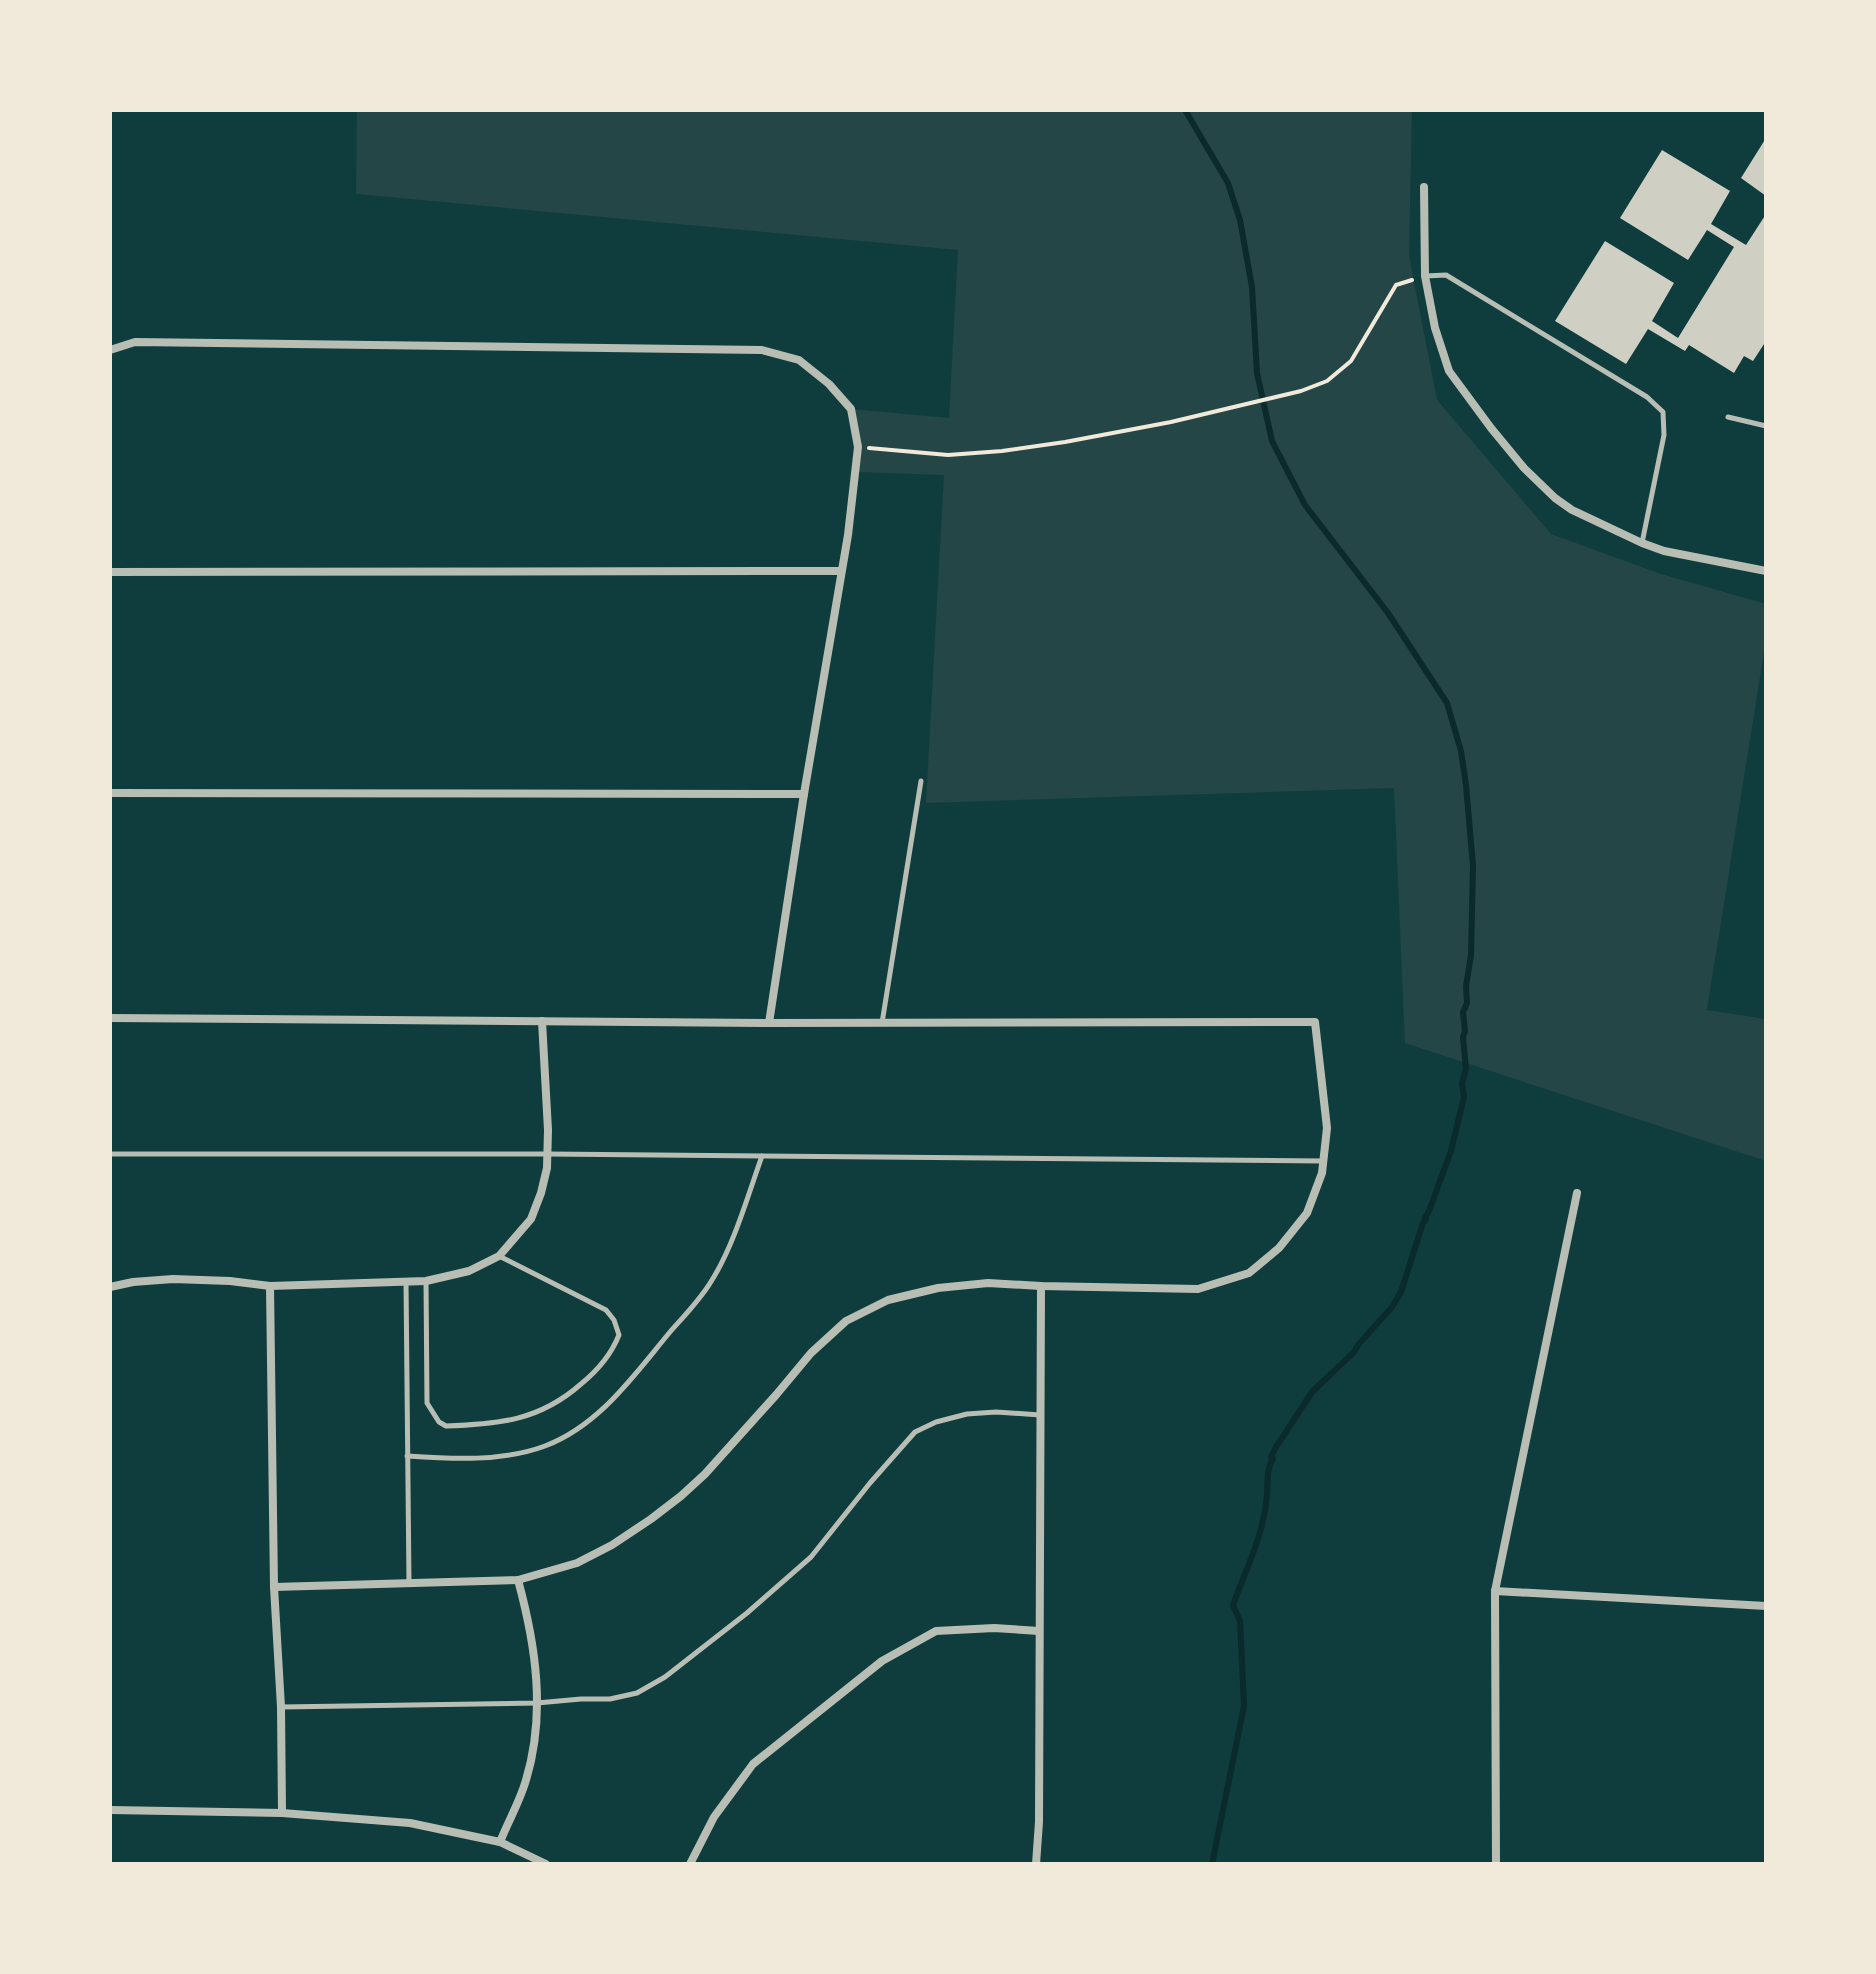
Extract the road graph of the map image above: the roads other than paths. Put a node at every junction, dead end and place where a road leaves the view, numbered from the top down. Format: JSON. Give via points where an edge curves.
{"nodes":[{"id":1,"x":1424,"y":187,"type":"dead end"},
{"id":2,"x":1425,"y":276,"type":"junction"},
{"id":3,"x":110,"y":350,"type":"edge"},
{"id":4,"x":1728,"y":417,"type":"dead end"},
{"id":5,"x":1766,"y":426,"type":"edge"},
{"id":6,"x":1642,"y":543,"type":"junction"},
{"id":7,"x":840,"y":571,"type":"junction"},
{"id":8,"x":1766,"y":571,"type":"edge"},
{"id":9,"x":110,"y":572,"type":"edge"},
{"id":10,"x":921,"y":781,"type":"dead end"},
{"id":11,"x":110,"y":793,"type":"edge"},
{"id":12,"x":804,"y":794,"type":"junction"},
{"id":13,"x":110,"y":1018,"type":"edge"},
{"id":14,"x":542,"y":1021,"type":"junction"},
{"id":15,"x":769,"y":1023,"type":"junction"},
{"id":16,"x":882,"y":1023,"type":"junction"},
{"id":17,"x":110,"y":1154,"type":"edge"},
{"id":18,"x":548,"y":1154,"type":"junction"},
{"id":19,"x":762,"y":1156,"type":"junction"},
{"id":20,"x":1323,"y":1161,"type":"junction"},
{"id":21,"x":1577,"y":1193,"type":"dead end"},
{"id":22,"x":499,"y":1256,"type":"junction"},
{"id":23,"x":426,"y":1281,"type":"junction"},
{"id":24,"x":406,"y":1282,"type":"junction"},
{"id":25,"x":270,"y":1286,"type":"junction"},
{"id":26,"x":1041,"y":1286,"type":"junction"},
{"id":27,"x":110,"y":1287,"type":"edge"},
{"id":28,"x":1040,"y":1415,"type":"junction"},
{"id":29,"x":407,"y":1456,"type":"junction"},
{"id":30,"x":518,"y":1580,"type":"junction"},
{"id":31,"x":409,"y":1584,"type":"junction"},
{"id":32,"x":274,"y":1587,"type":"junction"},
{"id":33,"x":1495,"y":1591,"type":"junction"},
{"id":34,"x":1766,"y":1606,"type":"edge"},
{"id":35,"x":1039,"y":1631,"type":"junction"},
{"id":36,"x":537,"y":1703,"type":"junction"},
{"id":37,"x":281,"y":1707,"type":"junction"},
{"id":38,"x":110,"y":1810,"type":"edge"},
{"id":39,"x":282,"y":1813,"type":"junction"},
{"id":40,"x":500,"y":1842,"type":"junction"},
{"id":41,"x":546,"y":1864,"type":"edge"},
{"id":42,"x":690,"y":1864,"type":"edge"},
{"id":43,"x":1036,"y":1864,"type":"edge"},
{"id":44,"x":1496,"y":1864,"type":"edge"}],
"edges":[{"from":1,"to":2,"type":"street"},
{"from":2,"to":6,"type":"street","via":[[1449,371],[1491,428],[1555,498]]},
{"from":2,"to":6,"type":"lane","via":[[1446,275],[1647,397],[1663,412],[1664,435]]},
{"from":3,"to":7,"type":"street","via":[[135,342],[762,350],[799,360],[851,409],[858,447]]},
{"from":4,"to":5,"type":"lane"},
{"from":6,"to":8,"type":"street"},
{"from":7,"to":9,"type":"street"},
{"from":7,"to":12,"type":"street"},
{"from":10,"to":16,"type":"lane"},
{"from":11,"to":12,"type":"street"},
{"from":12,"to":15,"type":"street"},
{"from":13,"to":14,"type":"street"},
{"from":14,"to":15,"type":"street"},
{"from":14,"to":18,"type":"street"},
{"from":15,"to":16,"type":"street"},
{"from":16,"to":20,"type":"street","via":[[1315,1022],[1327,1128]]},
{"from":17,"to":18,"type":"lane"},
{"from":18,"to":19,"type":"lane"},
{"from":18,"to":22,"type":"street","via":[[531,1219]]},
{"from":19,"to":20,"type":"lane"},
{"from":19,"to":29,"type":"lane","via":[[712,1281],[601,1412],[546,1446],[516,1454]]},
{"from":20,"to":26,"type":"street","via":[[1307,1213],[1279,1248],[1249,1273],[1198,1289]]},
{"from":21,"to":33,"type":"street"},
{"from":22,"to":23,"type":"street","via":[[469,1271]]},
{"from":22,"to":23,"type":"lane","via":[[606,1310],[619,1335],[593,1374],[543,1410],[508,1421],[446,1426],[439,1422],[427,1403]]},
{"from":23,"to":24,"type":"street"},
{"from":24,"to":25,"type":"street"},
{"from":24,"to":29,"type":"lane"},
{"from":25,"to":27,"type":"street","via":[[173,1279]]},
{"from":25,"to":32,"type":"street"},
{"from":26,"to":28,"type":"street"},
{"from":26,"to":30,"type":"street","via":[[988,1283],[938,1288],[888,1300],[846,1321],[681,1496],[612,1545],[577,1563]]},
{"from":28,"to":35,"type":"street"},
{"from":28,"to":36,"type":"lane","via":[[967,1414],[915,1432],[811,1557],[665,1677],[637,1693],[610,1699]]},
{"from":29,"to":31,"type":"lane"},
{"from":30,"to":31,"type":"street"},
{"from":30,"to":36,"type":"street","via":[[531,1626]]},
{"from":31,"to":32,"type":"street"},
{"from":32,"to":37,"type":"street"},
{"from":33,"to":34,"type":"street"},
{"from":33,"to":44,"type":"street"},
{"from":35,"to":42,"type":"street","via":[[936,1631],[882,1661],[753,1764],[714,1817]]},
{"from":35,"to":43,"type":"street"},
{"from":36,"to":37,"type":"lane"},
{"from":36,"to":40,"type":"street","via":[[526,1782]]},
{"from":37,"to":39,"type":"street"},
{"from":38,"to":39,"type":"street"},
{"from":39,"to":40,"type":"street","via":[[410,1823]]},
{"from":40,"to":41,"type":"street"}]}
